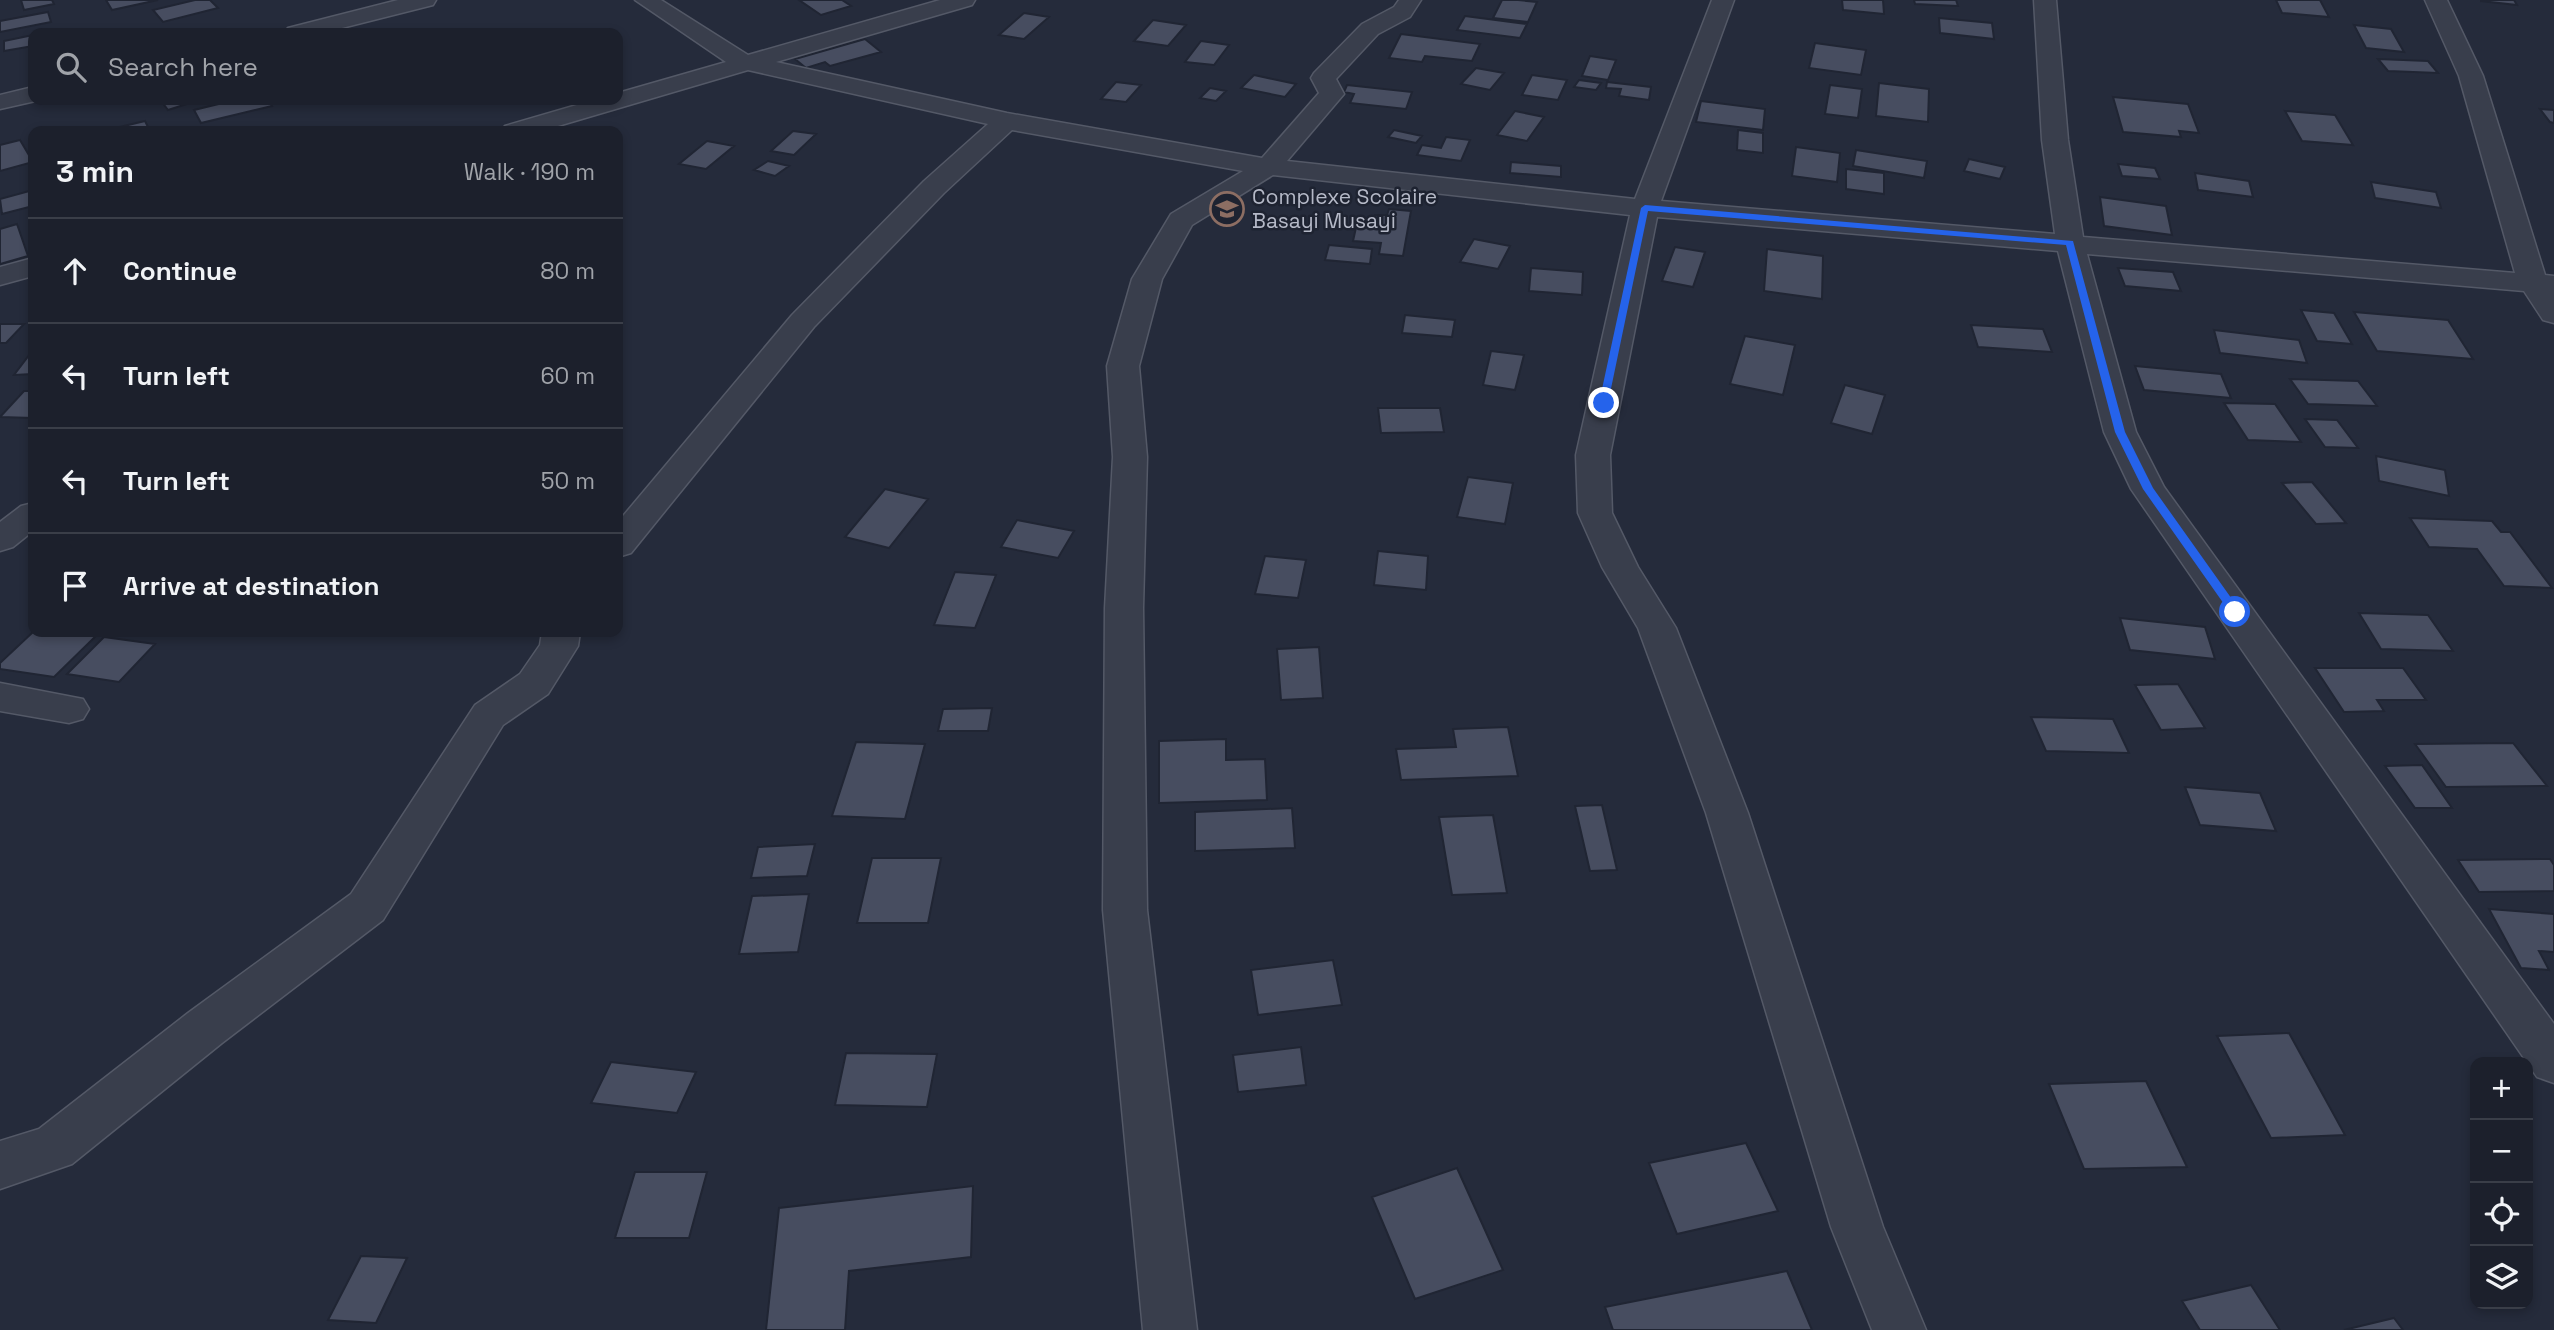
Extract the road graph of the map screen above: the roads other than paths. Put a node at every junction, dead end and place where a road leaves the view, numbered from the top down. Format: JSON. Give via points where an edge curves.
{"nodes":[{"id":1,"x":425,"y":0,"type":"edge"},
{"id":2,"x":646,"y":0,"type":"edge"},
{"id":3,"x":964,"y":0,"type":"edge"},
{"id":4,"x":1410,"y":0,"type":"edge"},
{"id":5,"x":1723,"y":0,"type":"edge"},
{"id":6,"x":2045,"y":0,"type":"edge"},
{"id":7,"x":2436,"y":0,"type":"edge"},
{"id":8,"x":316,"y":28,"type":"edge"},
{"id":9,"x":742,"y":62,"type":"junction"},
{"id":10,"x":28,"y":95,"type":"edge"},
{"id":11,"x":623,"y":99,"type":"edge"},
{"id":12,"x":0,"y":102,"type":"edge"},
{"id":13,"x":604,"y":105,"type":"edge"},
{"id":14,"x":1007,"y":121,"type":"junction"},
{"id":15,"x":537,"y":126,"type":"edge"},
{"id":16,"x":1268,"y":167,"type":"junction"},
{"id":17,"x":1645,"y":208,"type":"junction"},
{"id":18,"x":2070,"y":243,"type":"junction"},
{"id":19,"x":28,"y":268,"type":"edge"},
{"id":20,"x":0,"y":276,"type":"edge"},
{"id":21,"x":2544,"y":284,"type":"edge"},
{"id":22,"x":2554,"y":314,"type":"edge"},
{"id":23,"x":28,"y":518,"type":"edge"},
{"id":24,"x":0,"y":539,"type":"edge"},
{"id":25,"x":623,"y":539,"type":"edge"},
{"id":26,"x":560,"y":637,"type":"edge"},
{"id":27,"x":0,"y":697,"type":"edge"},
{"id":28,"x":69,"y":709,"type":"dead end"},
{"id":29,"x":2554,"y":1062,"type":"edge"},
{"id":30,"x":0,"y":1165,"type":"edge"},
{"id":31,"x":1170,"y":1330,"type":"edge"},
{"id":32,"x":1899,"y":1330,"type":"edge"}],
"edges":[{"from":1,"to":8,"type":"street"},
{"from":2,"to":9,"type":"street"},
{"from":3,"to":9,"type":"street"},
{"from":4,"to":16,"type":"street","via":[[1402,12],[1370,29],[1324,78],[1332,94]]},
{"from":5,"to":17,"type":"street"},
{"from":6,"to":18,"type":"street","via":[[2055,140]]},
{"from":7,"to":21,"type":"street","via":[[2471,76]]},
{"from":9,"to":11,"type":"street"},
{"from":9,"to":14,"type":"street"},
{"from":10,"to":12,"type":"street"},
{"from":13,"to":15,"type":"street"},
{"from":14,"to":16,"type":"street"},
{"from":14,"to":25,"type":"street","via":[[934,187],[803,321]]},
{"from":16,"to":17,"type":"street"},
{"from":16,"to":31,"type":"street","via":[[1181,220],[1147,279],[1123,366],[1130,457],[1124,608],[1125,910]]},
{"from":17,"to":18,"type":"street"},
{"from":17,"to":32,"type":"street","via":[[1593,455],[1595,513],[1620,567],[1657,628],[1727,813],[1857,1227]]},
{"from":18,"to":21,"type":"street"},
{"from":18,"to":29,"type":"street","via":[[2120,432],[2148,489]]},
{"from":19,"to":20,"type":"street"},
{"from":21,"to":22,"type":"street"},
{"from":23,"to":24,"type":"street"},
{"from":26,"to":30,"type":"street","via":[[534,684],[489,715],[367,907],[54,1148]]},
{"from":27,"to":28,"type":"street"}]}
